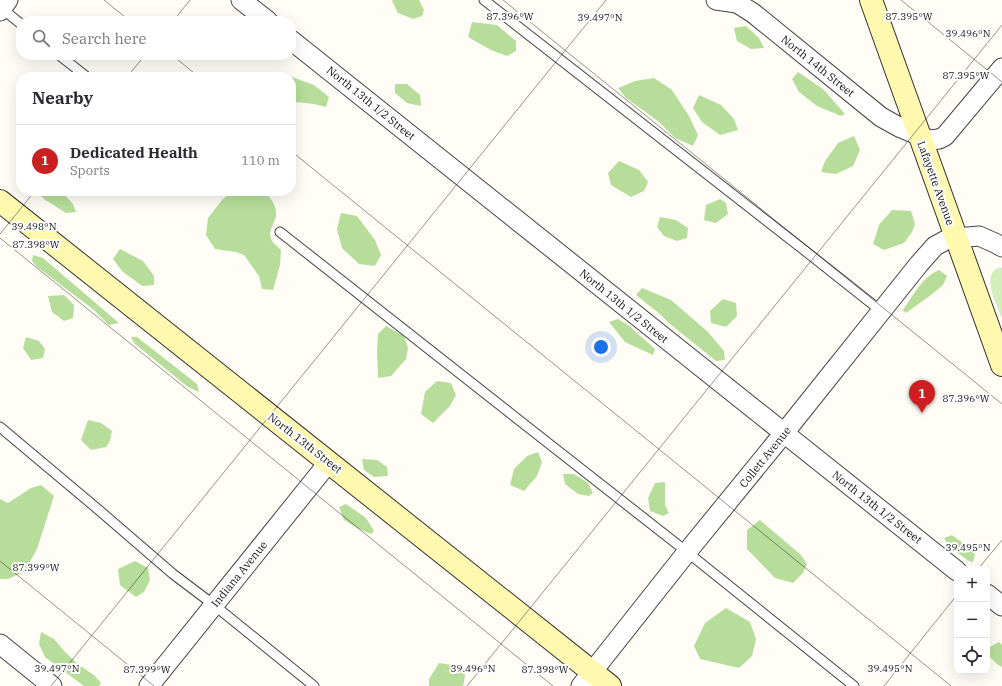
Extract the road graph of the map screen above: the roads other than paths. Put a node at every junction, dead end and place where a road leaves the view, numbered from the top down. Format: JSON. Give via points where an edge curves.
{"nodes":[{"id":1,"x":241,"y":0,"type":"edge"},
{"id":2,"x":484,"y":0,"type":"edge"},
{"id":3,"x":716,"y":0,"type":"edge"},
{"id":4,"x":871,"y":0,"type":"edge"},
{"id":5,"x":738,"y":2,"type":"edge"},
{"id":6,"x":2,"y":7,"type":"edge"},
{"id":7,"x":262,"y":16,"type":"edge"},
{"id":8,"x":16,"y":20,"type":"edge"},
{"id":9,"x":296,"y":44,"type":"edge"},
{"id":10,"x":65,"y":60,"type":"edge"},
{"id":11,"x":81,"y":72,"type":"edge"},
{"id":12,"x":1000,"y":76,"type":"edge"},
{"id":13,"x":920,"y":136,"type":"junction"},
{"id":14,"x":0,"y":201,"type":"edge"},
{"id":15,"x":280,"y":232,"type":"dead end"},
{"id":16,"x":956,"y":238,"type":"junction"},
{"id":17,"x":1002,"y":247,"type":"edge"},
{"id":18,"x":881,"y":311,"type":"junction"},
{"id":19,"x":1002,"y":365,"type":"edge"},
{"id":20,"x":0,"y":427,"type":"edge"},
{"id":21,"x":784,"y":434,"type":"junction"},
{"id":22,"x":329,"y":462,"type":"junction"},
{"id":23,"x":687,"y":552,"type":"junction"},
{"id":24,"x":954,"y":569,"type":"edge"},
{"id":25,"x":990,"y":596,"type":"edge"},
{"id":26,"x":214,"y":605,"type":"junction"},
{"id":27,"x":1002,"y":606,"type":"edge"},
{"id":28,"x":0,"y":644,"type":"edge"},
{"id":29,"x":587,"y":679,"type":"edge"},
{"id":30,"x":52,"y":686,"type":"edge"},
{"id":31,"x":149,"y":686,"type":"edge"},
{"id":32,"x":314,"y":686,"type":"edge"},
{"id":33,"x":610,"y":686,"type":"edge"},
{"id":34,"x":854,"y":686,"type":"edge"}],
"edges":[{"from":1,"to":7,"type":"street"},
{"from":2,"to":18,"type":"lane"},
{"from":3,"to":5,"type":"street","name":"North 14th Street"},
{"from":4,"to":13,"type":"street","name":"Lafayette Avenue"},
{"from":5,"to":13,"type":"street","name":"North 14th Street","via":[[881,117]]},
{"from":6,"to":8,"type":"lane"},
{"from":9,"to":21,"type":"street","name":"North 13th 1/2 Street"},
{"from":10,"to":11,"type":"lane"},
{"from":12,"to":13,"type":"street","name":"North 14th Street","via":[[945,136],[930,140]]},
{"from":13,"to":16,"type":"street","name":"Lafayette Avenue"},
{"from":14,"to":22,"type":"street","name":"North 13th Street"},
{"from":15,"to":23,"type":"lane"},
{"from":16,"to":17,"type":"street","via":[[979,236]]},
{"from":16,"to":18,"type":"street","name":"Collett Avenue","via":[[935,246]]},
{"from":16,"to":19,"type":"street","name":"Lafayette Avenue"},
{"from":18,"to":21,"type":"street","name":"Collett Avenue"},
{"from":20,"to":26,"type":"lane"},
{"from":21,"to":23,"type":"street","name":"Collett Avenue"},
{"from":21,"to":24,"type":"street","name":"North 13th 1/2 Street"},
{"from":22,"to":26,"type":"street","name":"Indiana Avenue"},
{"from":22,"to":29,"type":"street","name":"North 13th Street"},
{"from":23,"to":29,"type":"street","name":"Collett Avenue"},
{"from":23,"to":34,"type":"lane"},
{"from":25,"to":27,"type":"street"},
{"from":26,"to":31,"type":"street","name":"Indiana Avenue"},
{"from":26,"to":32,"type":"lane"},
{"from":28,"to":30,"type":"street"},
{"from":29,"to":33,"type":"street","name":"North 13th Street"}]}
